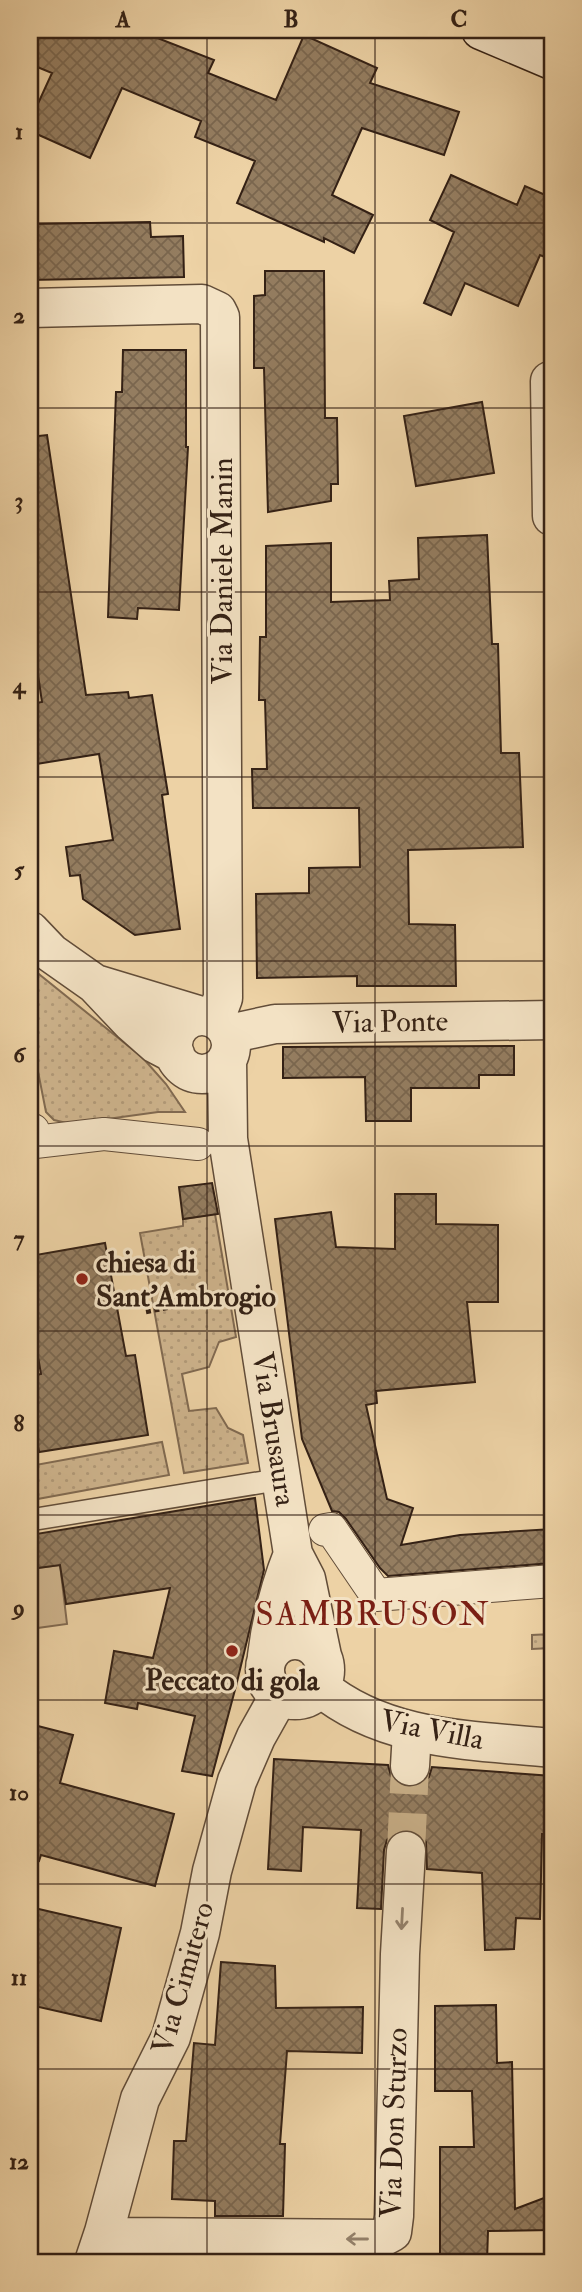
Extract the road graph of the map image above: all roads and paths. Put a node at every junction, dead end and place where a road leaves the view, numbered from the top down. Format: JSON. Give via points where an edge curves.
{"nodes":[{"id":1,"x":481,"y":30,"type":"edge"},
{"id":2,"x":552,"y":60,"type":"edge"},
{"id":3,"x":30,"y":308,"type":"edge"},
{"id":4,"x":550,"y":381,"type":"dead end"},
{"id":5,"x":552,"y":516,"type":"edge"},
{"id":6,"x":30,"y":931,"type":"edge"},
{"id":7,"x":95,"y":984,"type":"junction"},
{"id":8,"x":552,"y":1020,"type":"edge"},
{"id":9,"x":218,"y":1032,"type":"junction"},
{"id":10,"x":181,"y":1062,"type":"junction"},
{"id":11,"x":32,"y":1132,"type":"edge"},
{"id":12,"x":213,"y":1141,"type":"junction"},
{"id":13,"x":222,"y":1297,"type":"dead end"},
{"id":14,"x":146,"y":1312,"type":"dead end"},
{"id":15,"x":282,"y":1479,"type":"junction"},
{"id":16,"x":30,"y":1520,"type":"edge"},
{"id":17,"x":325,"y":1530,"type":"dead end"},
{"id":18,"x":293,"y":1554,"type":"junction"},
{"id":19,"x":552,"y":1581,"type":"edge"},
{"id":20,"x":267,"y":1656,"type":"junction"},
{"id":21,"x":321,"y":1671,"type":"junction"},
{"id":22,"x":279,"y":1696,"type":"junction"},
{"id":23,"x":552,"y":1748,"type":"edge"},
{"id":24,"x":406,"y":1851,"type":"tunnel mouth"},
{"id":25,"x":99,"y":2247,"type":"edge"}],
"edges":[{"from":1,"to":2,"type":"street"},
{"from":3,"to":9,"type":"street","name":"Via Daniele Manin","via":[[202,304],[220,317],[223,998]]},
{"from":4,"to":5,"type":"street"},
{"from":6,"to":7,"type":"street","via":[[51,953]]},
{"from":7,"to":9,"type":"street"},
{"from":7,"to":10,"type":"street","via":[[131,1023]]},
{"from":8,"to":9,"type":"street","name":"Via Ponte","via":[[275,1024]]},
{"from":9,"to":10,"type":"street","via":[[213,1071],[196,1073]]},
{"from":9,"to":10,"type":"street","via":[[184,1022],[174,1046]]},
{"from":9,"to":12,"type":"street","name":"Via Brusaura"},
{"from":10,"to":12,"type":"street","name":"Via Brusaura"},
{"from":11,"to":12,"type":"street"},
{"from":12,"to":15,"type":"street","name":"Via Brusaura"},
{"from":13,"to":14,"type":"path"},
{"from":15,"to":16,"type":"lane"},
{"from":15,"to":18,"type":"street","name":"Via Brusaura"},
{"from":17,"to":19,"type":"street","via":[[331,1529],[376,1595]]},
{"from":18,"to":20,"type":"street","name":"Via Brusaura"},
{"from":18,"to":21,"type":"street","name":"Via Brusaura","via":[[306,1579]]},
{"from":20,"to":21,"type":"street","via":[[272,1648],[303,1641],[314,1647]]},
{"from":20,"to":22,"type":"street","name":"Via Brusaura","via":[[264,1674]]},
{"from":21,"to":22,"type":"street","via":[[310,1697],[298,1701]]},
{"from":21,"to":23,"type":"street","name":"Via Villa","via":[[352,1710],[411,1749]]},
{"from":22,"to":25,"type":"street","name":"Via Cimitero","via":[[237,1780],[172,2037],[140,2099]]},
{"from":24,"to":25,"type":"street","name":"Via Don Sturzo","one_way":true,"via":[[392,2232],[379,2239],[125,2237]]}]}
